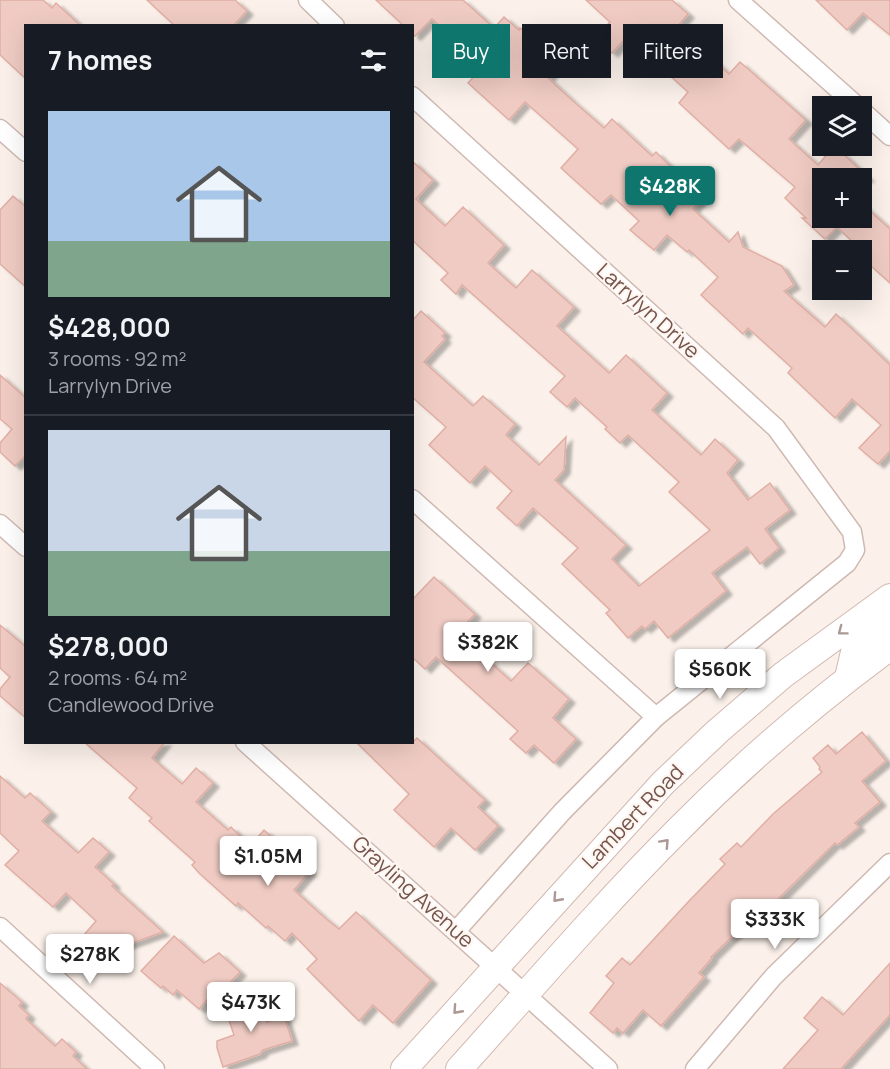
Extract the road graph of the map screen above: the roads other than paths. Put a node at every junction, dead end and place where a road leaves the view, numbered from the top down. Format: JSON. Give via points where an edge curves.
{"nodes":[{"id":1,"x":308,"y":0,"type":"edge"},
{"id":2,"x":738,"y":0,"type":"edge"},
{"id":3,"x":333,"y":24,"type":"edge"},
{"id":4,"x":846,"y":96,"type":"edge"},
{"id":5,"x":414,"y":98,"type":"edge"},
{"id":6,"x":872,"y":120,"type":"edge"},
{"id":7,"x":0,"y":129,"type":"edge"},
{"id":8,"x":890,"y":136,"type":"edge"},
{"id":9,"x":24,"y":150,"type":"edge"},
{"id":10,"x":414,"y":501,"type":"edge"},
{"id":11,"x":0,"y":524,"type":"edge"},
{"id":12,"x":24,"y":545,"type":"edge"},
{"id":13,"x":890,"y":597,"type":"edge"},
{"id":14,"x":890,"y":624,"type":"edge"},
{"id":15,"x":890,"y":647,"type":"edge"},
{"id":16,"x":848,"y":678,"type":"junction"},
{"id":17,"x":656,"y":717,"type":"junction"},
{"id":18,"x":247,"y":744,"type":"edge"},
{"id":19,"x":890,"y":863,"type":"edge"},
{"id":20,"x":0,"y":927,"type":"edge"},
{"id":21,"x":456,"y":931,"type":"junction"},
{"id":22,"x":496,"y":966,"type":"junction"},
{"id":23,"x":527,"y":994,"type":"junction"},
{"id":24,"x":155,"y":1069,"type":"edge"},
{"id":25,"x":404,"y":1069,"type":"edge"},
{"id":26,"x":459,"y":1069,"type":"edge"},
{"id":27,"x":608,"y":1069,"type":"edge"},
{"id":28,"x":695,"y":1069,"type":"edge"}],
"edges":[{"from":1,"to":3,"type":"street"},
{"from":2,"to":4,"type":"street"},
{"from":5,"to":17,"type":"street","name":"Larrylyn Drive","via":[[776,428],[852,532],[855,550],[847,563]]},
{"from":6,"to":8,"type":"street"},
{"from":7,"to":9,"type":"street"},
{"from":10,"to":17,"type":"street"},
{"from":11,"to":12,"type":"street"},
{"from":13,"to":22,"type":"main road","name":"Lambert Road","one_way":true,"via":[[783,675],[718,731],[663,783]]},
{"from":14,"to":16,"type":"main road","via":[[854,652]]},
{"from":15,"to":16,"type":"main road","name":"Lambert Road"},
{"from":23,"to":16,"type":"main road","name":"Lambert Road","one_way":true,"via":[[676,831]]},
{"from":17,"to":21,"type":"street","via":[[561,812]]},
{"from":18,"to":21,"type":"street","name":"Grayling Avenue"},
{"from":19,"to":28,"type":"street","via":[[774,976]]},
{"from":20,"to":24,"type":"street"},
{"from":21,"to":22,"type":"street","name":"Grayling Avenue"},
{"from":22,"to":23,"type":"street","name":"Grayling Avenue"},
{"from":22,"to":25,"type":"main road","name":"Lambert Road","one_way":true},
{"from":23,"to":26,"type":"main road","name":"Lambert Road"},
{"from":23,"to":27,"type":"street","name":"Grayling Avenue"}]}
